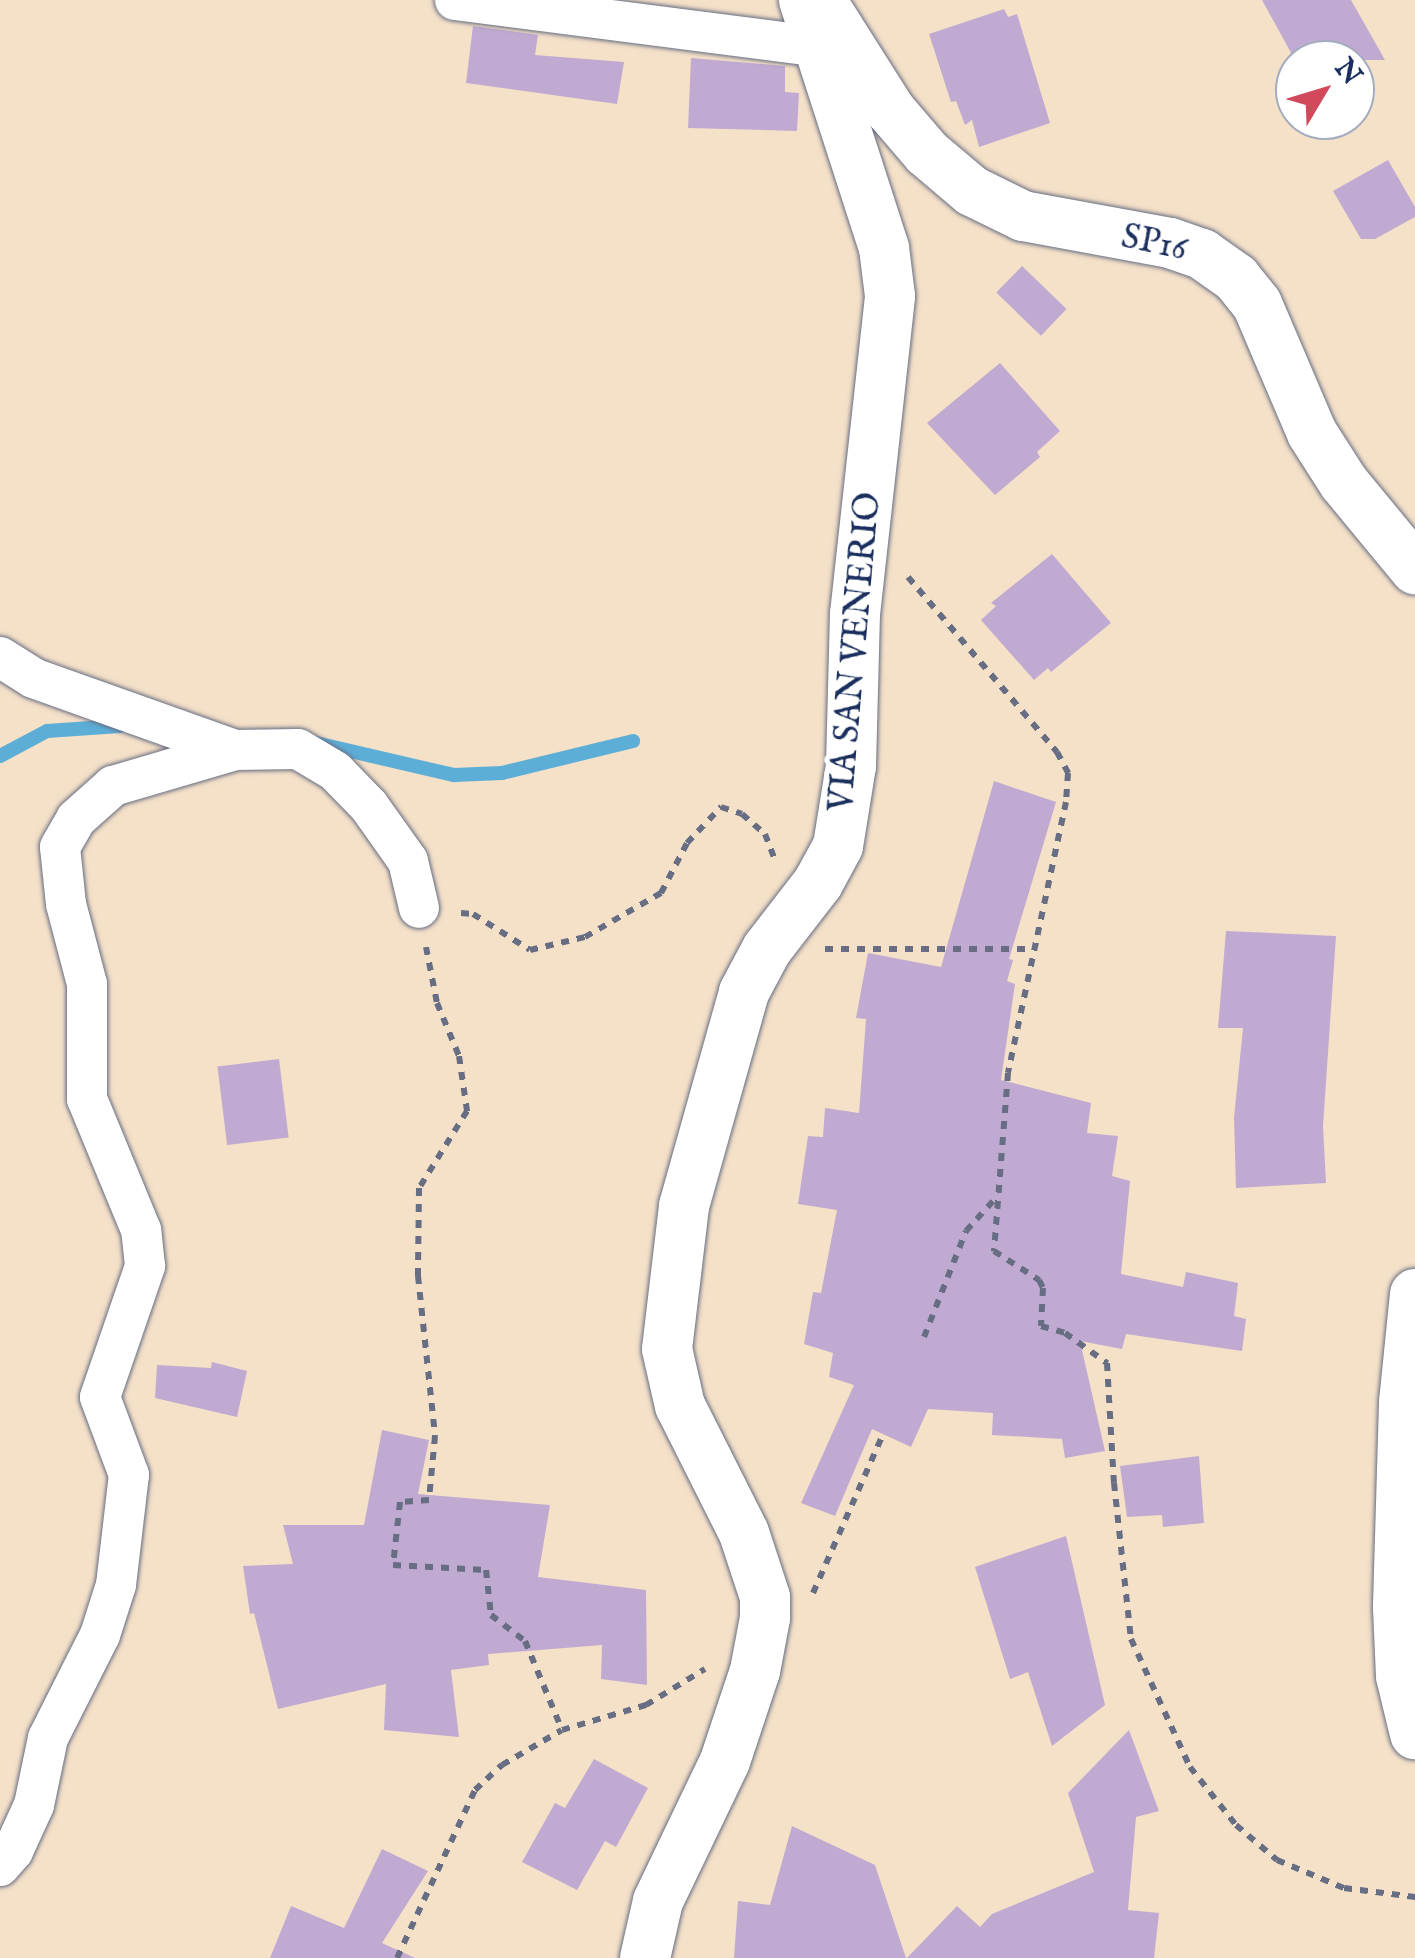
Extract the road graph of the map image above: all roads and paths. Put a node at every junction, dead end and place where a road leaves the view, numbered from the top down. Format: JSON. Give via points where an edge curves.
{"nodes":[{"id":1,"x":455,"y":0,"type":"edge"},
{"id":2,"x":804,"y":0,"type":"edge"},
{"id":3,"x":821,"y":24,"type":"edge"},
{"id":4,"x":865,"y":527,"type":"junction"},
{"id":5,"x":1415,"y":570,"type":"edge"},
{"id":6,"x":0,"y":657,"type":"edge"},
{"id":7,"x":235,"y":750,"type":"junction"},
{"id":8,"x":419,"y":908,"type":"junction"},
{"id":9,"x":781,"y":930,"type":"junction"},
{"id":10,"x":1033,"y":949,"type":"junction"},
{"id":11,"x":995,"y":1200,"type":"junction"},
{"id":12,"x":1415,"y":1294,"type":"edge"},
{"id":13,"x":924,"y":1337,"type":"dead end"},
{"id":14,"x":1410,"y":1397,"type":"edge"},
{"id":15,"x":883,"y":1434,"type":"dead end"},
{"id":16,"x":801,"y":1608,"type":"dead end"},
{"id":17,"x":720,"y":1660,"type":"dead end"},
{"id":18,"x":562,"y":1730,"type":"junction"},
{"id":19,"x":1415,"y":1734,"type":"edge"},
{"id":20,"x":0,"y":1866,"type":"edge"},
{"id":21,"x":1415,"y":1897,"type":"edge"},
{"id":22,"x":397,"y":1958,"type":"edge"},
{"id":23,"x":645,"y":1958,"type":"edge"}],
"edges":[{"from":1,"to":3,"type":"street"},
{"from":2,"to":3,"type":"street","name":"VIA SAN VENERIO"},
{"from":3,"to":4,"type":"street","name":"VIA SAN VENERIO","via":[[884,248],[890,296]]},
{"from":3,"to":5,"type":"street","name":"SP16","number":"SP16","via":[[927,153],[972,191],[1023,216],[1170,243],[1202,254],[1236,278],[1257,304],[1312,433]]},
{"from":4,"to":9,"type":"street","name":"VIA SAN VENERIO","via":[[851,766],[838,846]]},
{"from":4,"to":10,"type":"path","via":[[1068,772]]},
{"from":6,"to":7,"type":"street","via":[[33,678]]},
{"from":7,"to":8,"type":"street","via":[[298,750],[336,771],[408,861]]},
{"from":7,"to":20,"type":"street","via":[[114,786],[76,819],[60,847],[66,904],[87,984],[87,1099],[141,1230],[145,1266],[100,1397],[129,1475],[116,1585],[100,1635],[48,1738],[34,1805]]},
{"from":8,"to":9,"type":"path","via":[[473,914],[530,950],[585,937],[660,893],[687,843],[721,808],[742,814],[765,834]]},
{"from":8,"to":18,"type":"path","via":[[467,1111],[419,1188],[418,1276],[435,1436],[429,1500],[400,1502],[394,1565],[486,1570],[491,1615],[526,1641]]},
{"from":9,"to":10,"type":"path"},
{"from":9,"to":23,"type":"street","name":"VIA SAN VENERIO","via":[[744,992],[684,1206],[667,1350],[680,1406],[753,1558],[765,1597],[762,1642],[725,1761],[658,1901]]},
{"from":10,"to":11,"type":"path","via":[[1008,1073]]},
{"from":11,"to":13,"type":"path","via":[[966,1231]]},
{"from":11,"to":21,"type":"path","via":[[994,1251],[1039,1280],[1041,1326],[1065,1333],[1107,1363],[1131,1639],[1190,1767],[1236,1826],[1277,1860],[1344,1888]]},
{"from":12,"to":14,"type":"street"},
{"from":14,"to":19,"type":"street","via":[[1398,1608],[1401,1676]]},
{"from":15,"to":16,"type":"path"},
{"from":17,"to":18,"type":"path","via":[[646,1705]]},
{"from":18,"to":22,"type":"path","via":[[474,1790]]}]}
